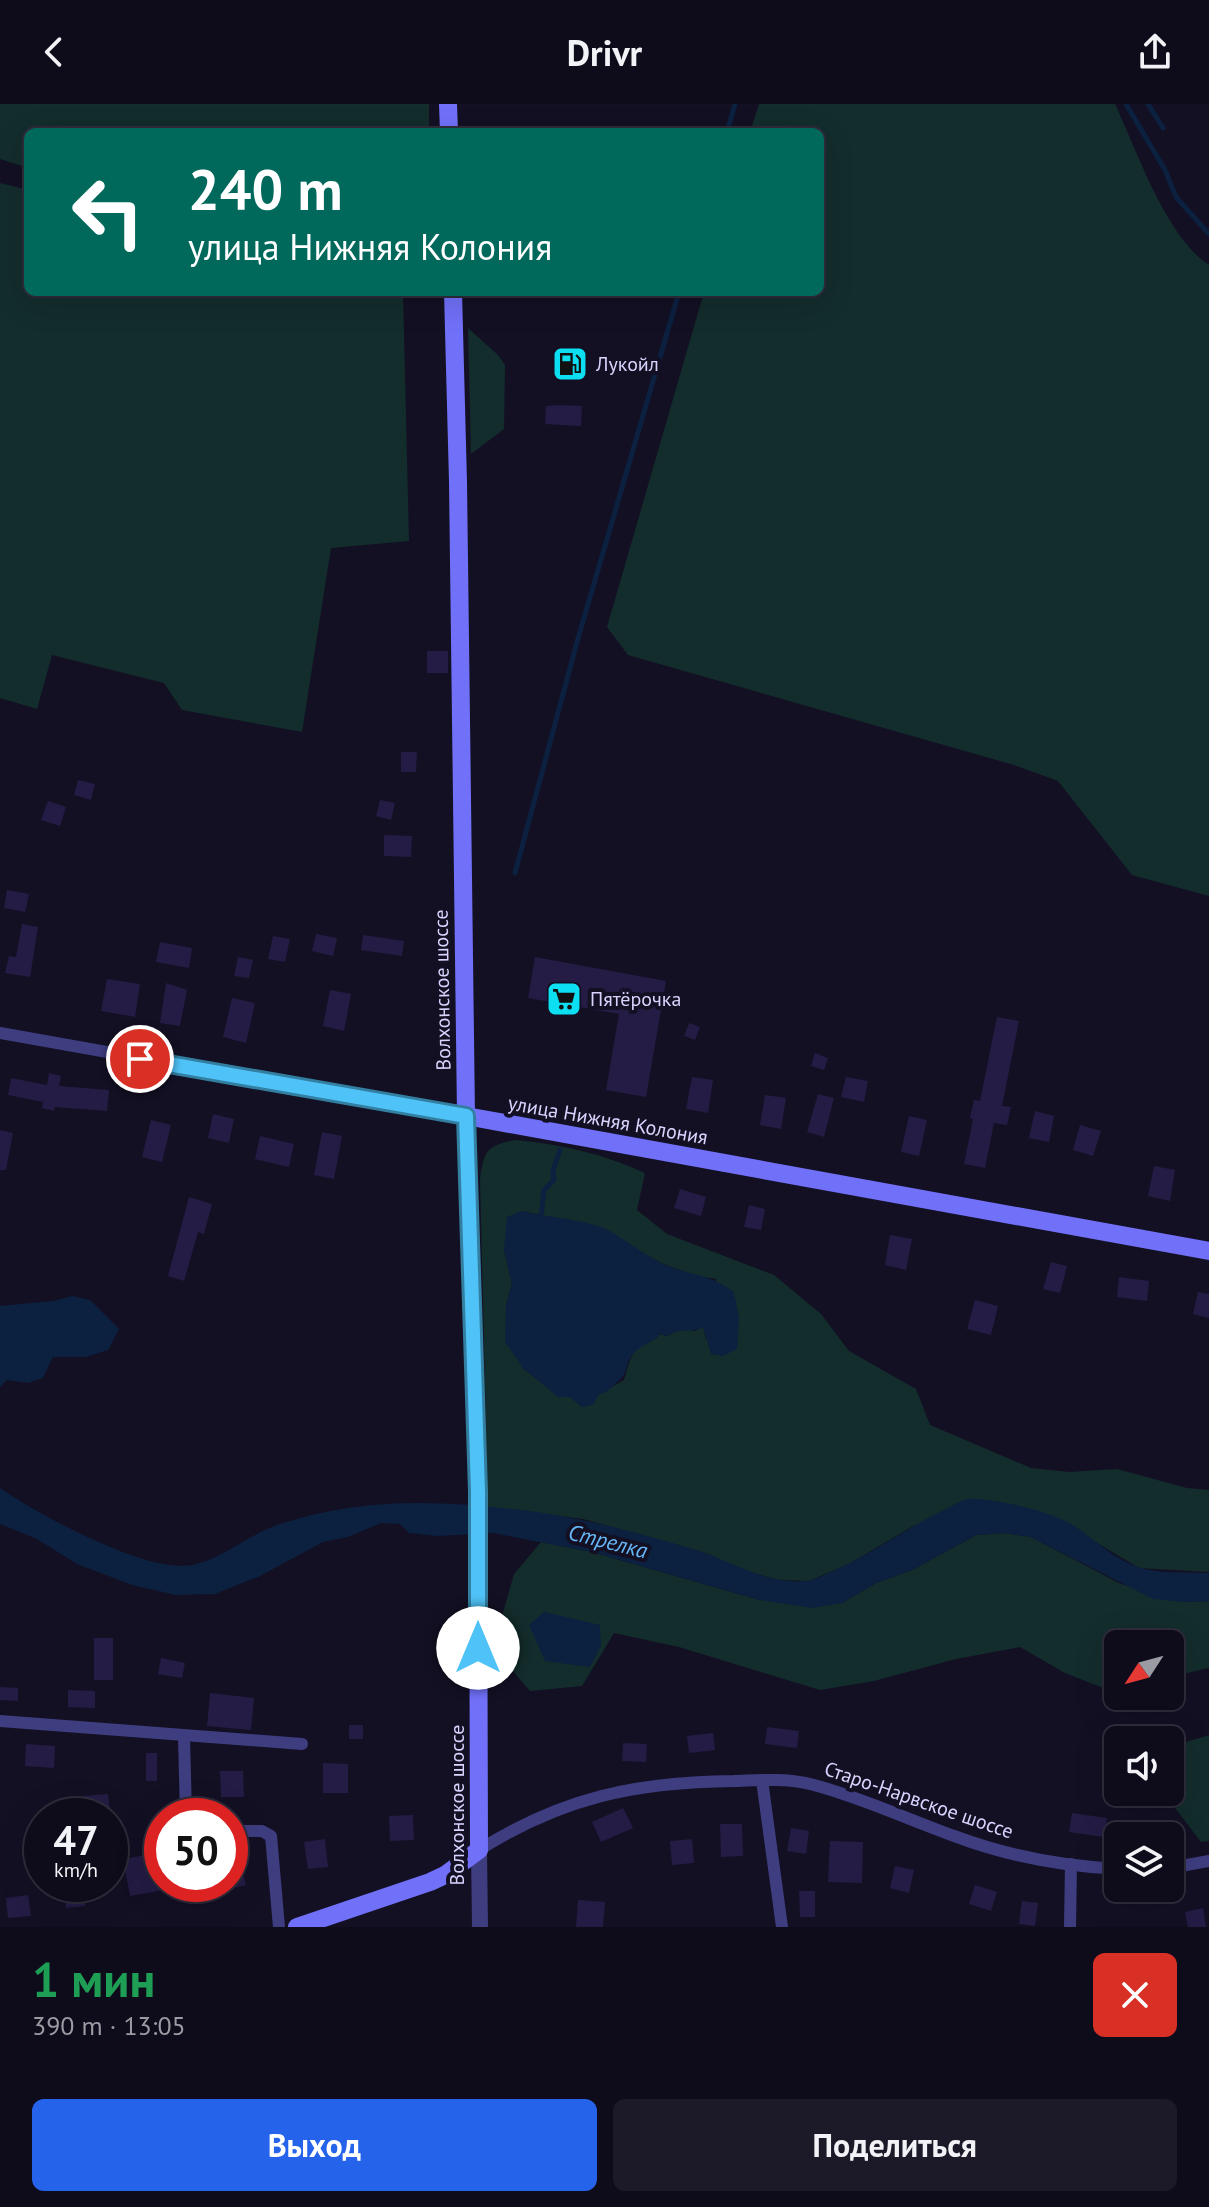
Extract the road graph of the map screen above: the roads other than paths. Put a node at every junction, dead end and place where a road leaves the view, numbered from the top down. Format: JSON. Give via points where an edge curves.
{"nodes":[{"id":1,"x":448,"y":104,"type":"edge"},
{"id":2,"x":449,"y":128,"type":"edge"},
{"id":3,"x":453,"y":296,"type":"edge"},
{"id":4,"x":0,"y":1033,"type":"edge"},
{"id":5,"x":466,"y":1116,"type":"junction"},
{"id":6,"x":1209,"y":1251,"type":"edge"},
{"id":7,"x":0,"y":1721,"type":"edge"},
{"id":8,"x":184,"y":1737,"type":"junction"},
{"id":9,"x":302,"y":1744,"type":"dead end"},
{"id":10,"x":762,"y":1780,"type":"junction"},
{"id":11,"x":186,"y":1798,"type":"edge"},
{"id":12,"x":248,"y":1831,"type":"edge"},
{"id":13,"x":479,"y":1850,"type":"junction"},
{"id":14,"x":1209,"y":1861,"type":"edge"},
{"id":15,"x":1071,"y":1864,"type":"junction"},
{"id":16,"x":1184,"y":1865,"type":"edge"},
{"id":17,"x":1104,"y":1868,"type":"edge"},
{"id":18,"x":279,"y":1927,"type":"edge"},
{"id":19,"x":297,"y":1927,"type":"edge"},
{"id":20,"x":480,"y":1927,"type":"edge"},
{"id":21,"x":782,"y":1927,"type":"edge"},
{"id":22,"x":1070,"y":1927,"type":"edge"}],
"edges":[{"from":1,"to":2,"type":"main road"},
{"from":3,"to":5,"type":"main road","name":"Волхонское шоссе"},
{"from":4,"to":5,"type":"street","name":"улица Нижняя Колония"},
{"from":5,"to":6,"type":"main road","name":"улица Нижняя Колония"},
{"from":5,"to":13,"type":"main road","name":"Волхонское шоссе","via":[[478,1491]]},
{"from":7,"to":8,"type":"street"},
{"from":8,"to":9,"type":"street"},
{"from":8,"to":11,"type":"street"},
{"from":10,"to":13,"type":"street","name":"Старо-Нарвское шоссе","via":[[673,1783],[597,1796],[547,1814]]},
{"from":10,"to":15,"type":"street","name":"Старо-Нарвское шоссе","via":[[809,1784],[994,1849]]},
{"from":10,"to":21,"type":"street"},
{"from":12,"to":18,"type":"street","via":[[271,1836]]},
{"from":13,"to":19,"type":"main road","via":[[430,1882]]},
{"from":13,"to":20,"type":"street","name":"Волхонское шоссе"},
{"from":14,"to":16,"type":"street"},
{"from":15,"to":17,"type":"street","name":"Старо-Нарвское шоссе"},
{"from":15,"to":22,"type":"street"}]}
